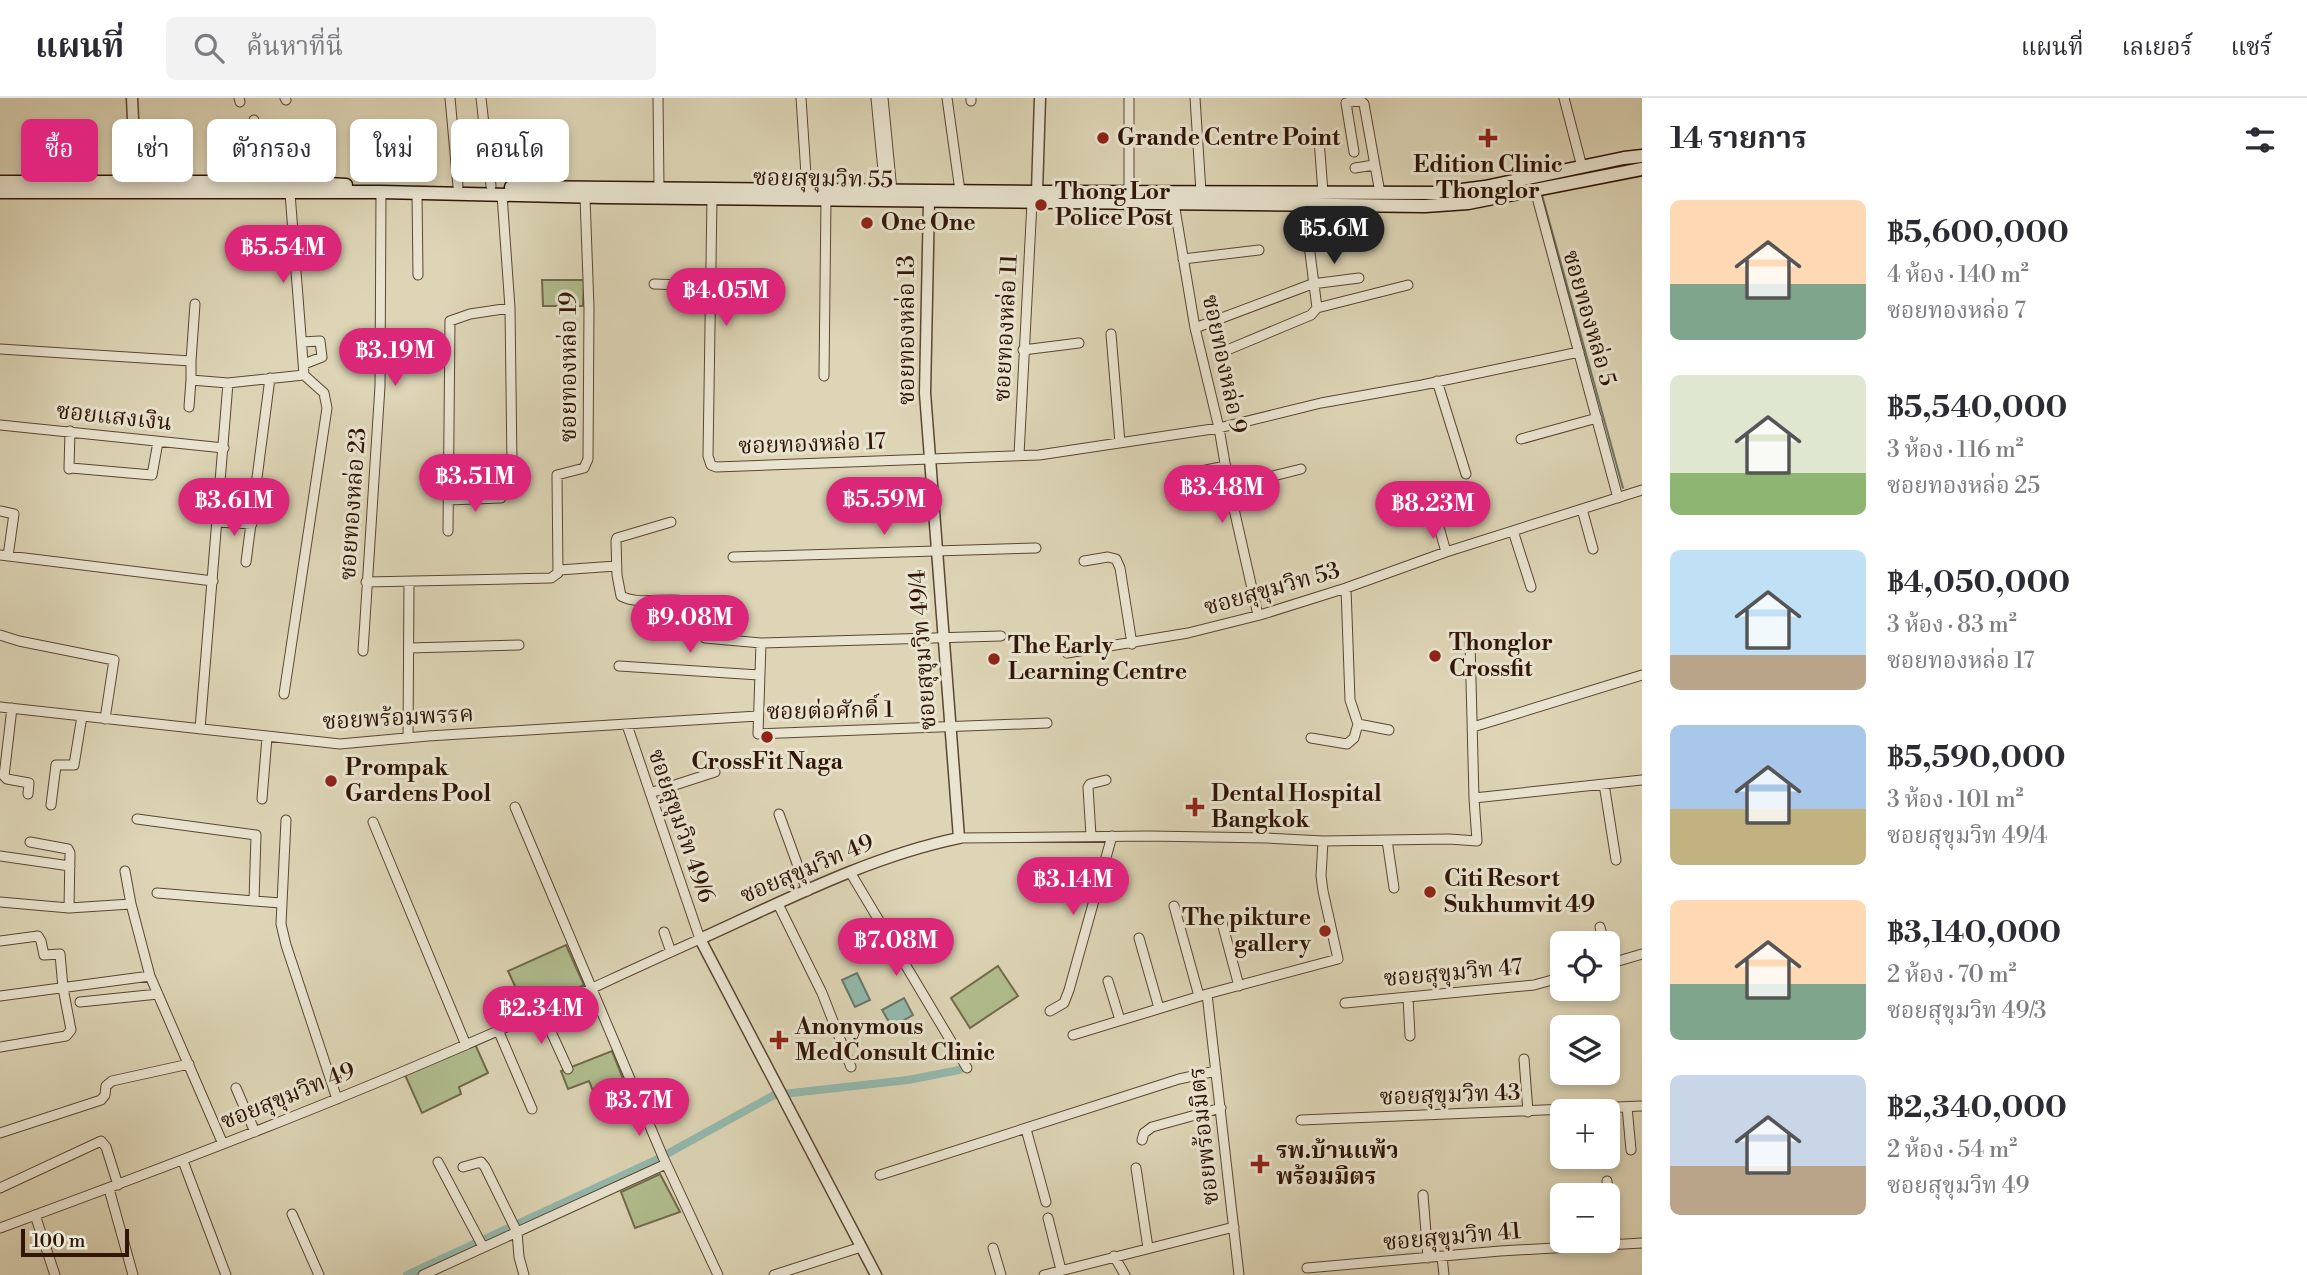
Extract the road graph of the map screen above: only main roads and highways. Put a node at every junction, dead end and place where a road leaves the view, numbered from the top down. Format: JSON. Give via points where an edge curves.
{"nodes":[{"id":1,"x":1642,"y":156,"type":"edge"},
{"id":2,"x":1642,"y":169,"type":"edge"},
{"id":3,"x":1584,"y":173,"type":"junction"},
{"id":4,"x":0,"y":182,"type":"edge"},
{"id":5,"x":1533,"y":184,"type":"junction"},
{"id":6,"x":290,"y":187,"type":"junction"},
{"id":7,"x":192,"y":188,"type":"junction"},
{"id":8,"x":381,"y":189,"type":"junction"},
{"id":9,"x":458,"y":190,"type":"junction"},
{"id":10,"x":0,"y":192,"type":"edge"},
{"id":11,"x":826,"y":195,"type":"junction"},
{"id":12,"x":929,"y":196,"type":"junction"},
{"id":13,"x":1035,"y":197,"type":"junction"},
{"id":14,"x":1174,"y":197,"type":"junction"},
{"id":15,"x":1323,"y":199,"type":"junction"}],
"edges":[{"from":1,"to":3,"type":"main road","name":"ซอยสุขุมวิท 55"},
{"from":2,"to":3,"type":"main road","name":"ซอยสุขุมวิท 55"},
{"from":3,"to":5,"type":"main road","name":"ซอยสุขุมวิท 55"},
{"from":4,"to":7,"type":"main road","name":"ซอยสุขุมวิท 55","via":[[136,182]]},
{"from":5,"to":15,"type":"main road","name":"ซอยสุขุมวิท 55"},
{"from":5,"to":15,"type":"main road","name":"ซอยสุขุมวิท 55","via":[[1459,204]]},
{"from":6,"to":7,"type":"main road","name":"ซอยสุขุมวิท 55"},
{"from":6,"to":7,"type":"main road","name":"ซอยสุขุมวิท 55","via":[[257,182]]},
{"from":6,"to":8,"type":"main road","name":"ซอยสุขุมวิท 55"},
{"from":7,"to":10,"type":"main road","name":"ซอยสุขุมวิท 55"},
{"from":8,"to":9,"type":"main road","name":"ซอยสุขุมวิท 55"},
{"from":8,"to":9,"type":"main road","name":"ซอยสุขุมวิท 55","via":[[417,193]]},
{"from":9,"to":11,"type":"main road","name":"ซอยสุขุมวิท 55"},
{"from":11,"to":12,"type":"main road","name":"ซอยสุขุมวิท 55"},
{"from":11,"to":12,"type":"main road","name":"ซอยสุขุมวิท 55","via":[[888,191]]},
{"from":12,"to":13,"type":"main road","name":"ซอยสุขุมวิท 55"},
{"from":12,"to":13,"type":"main road","name":"ซอยสุขุมวิท 55","via":[[960,191]]},
{"from":13,"to":14,"type":"main road","name":"ซอยสุขุมวิท 55"},
{"from":13,"to":14,"type":"main road","name":"ซอยสุขุมวิท 55","via":[[1129,191]]},
{"from":14,"to":15,"type":"main road","name":"ซอยสุขุมวิท 55"}]}
